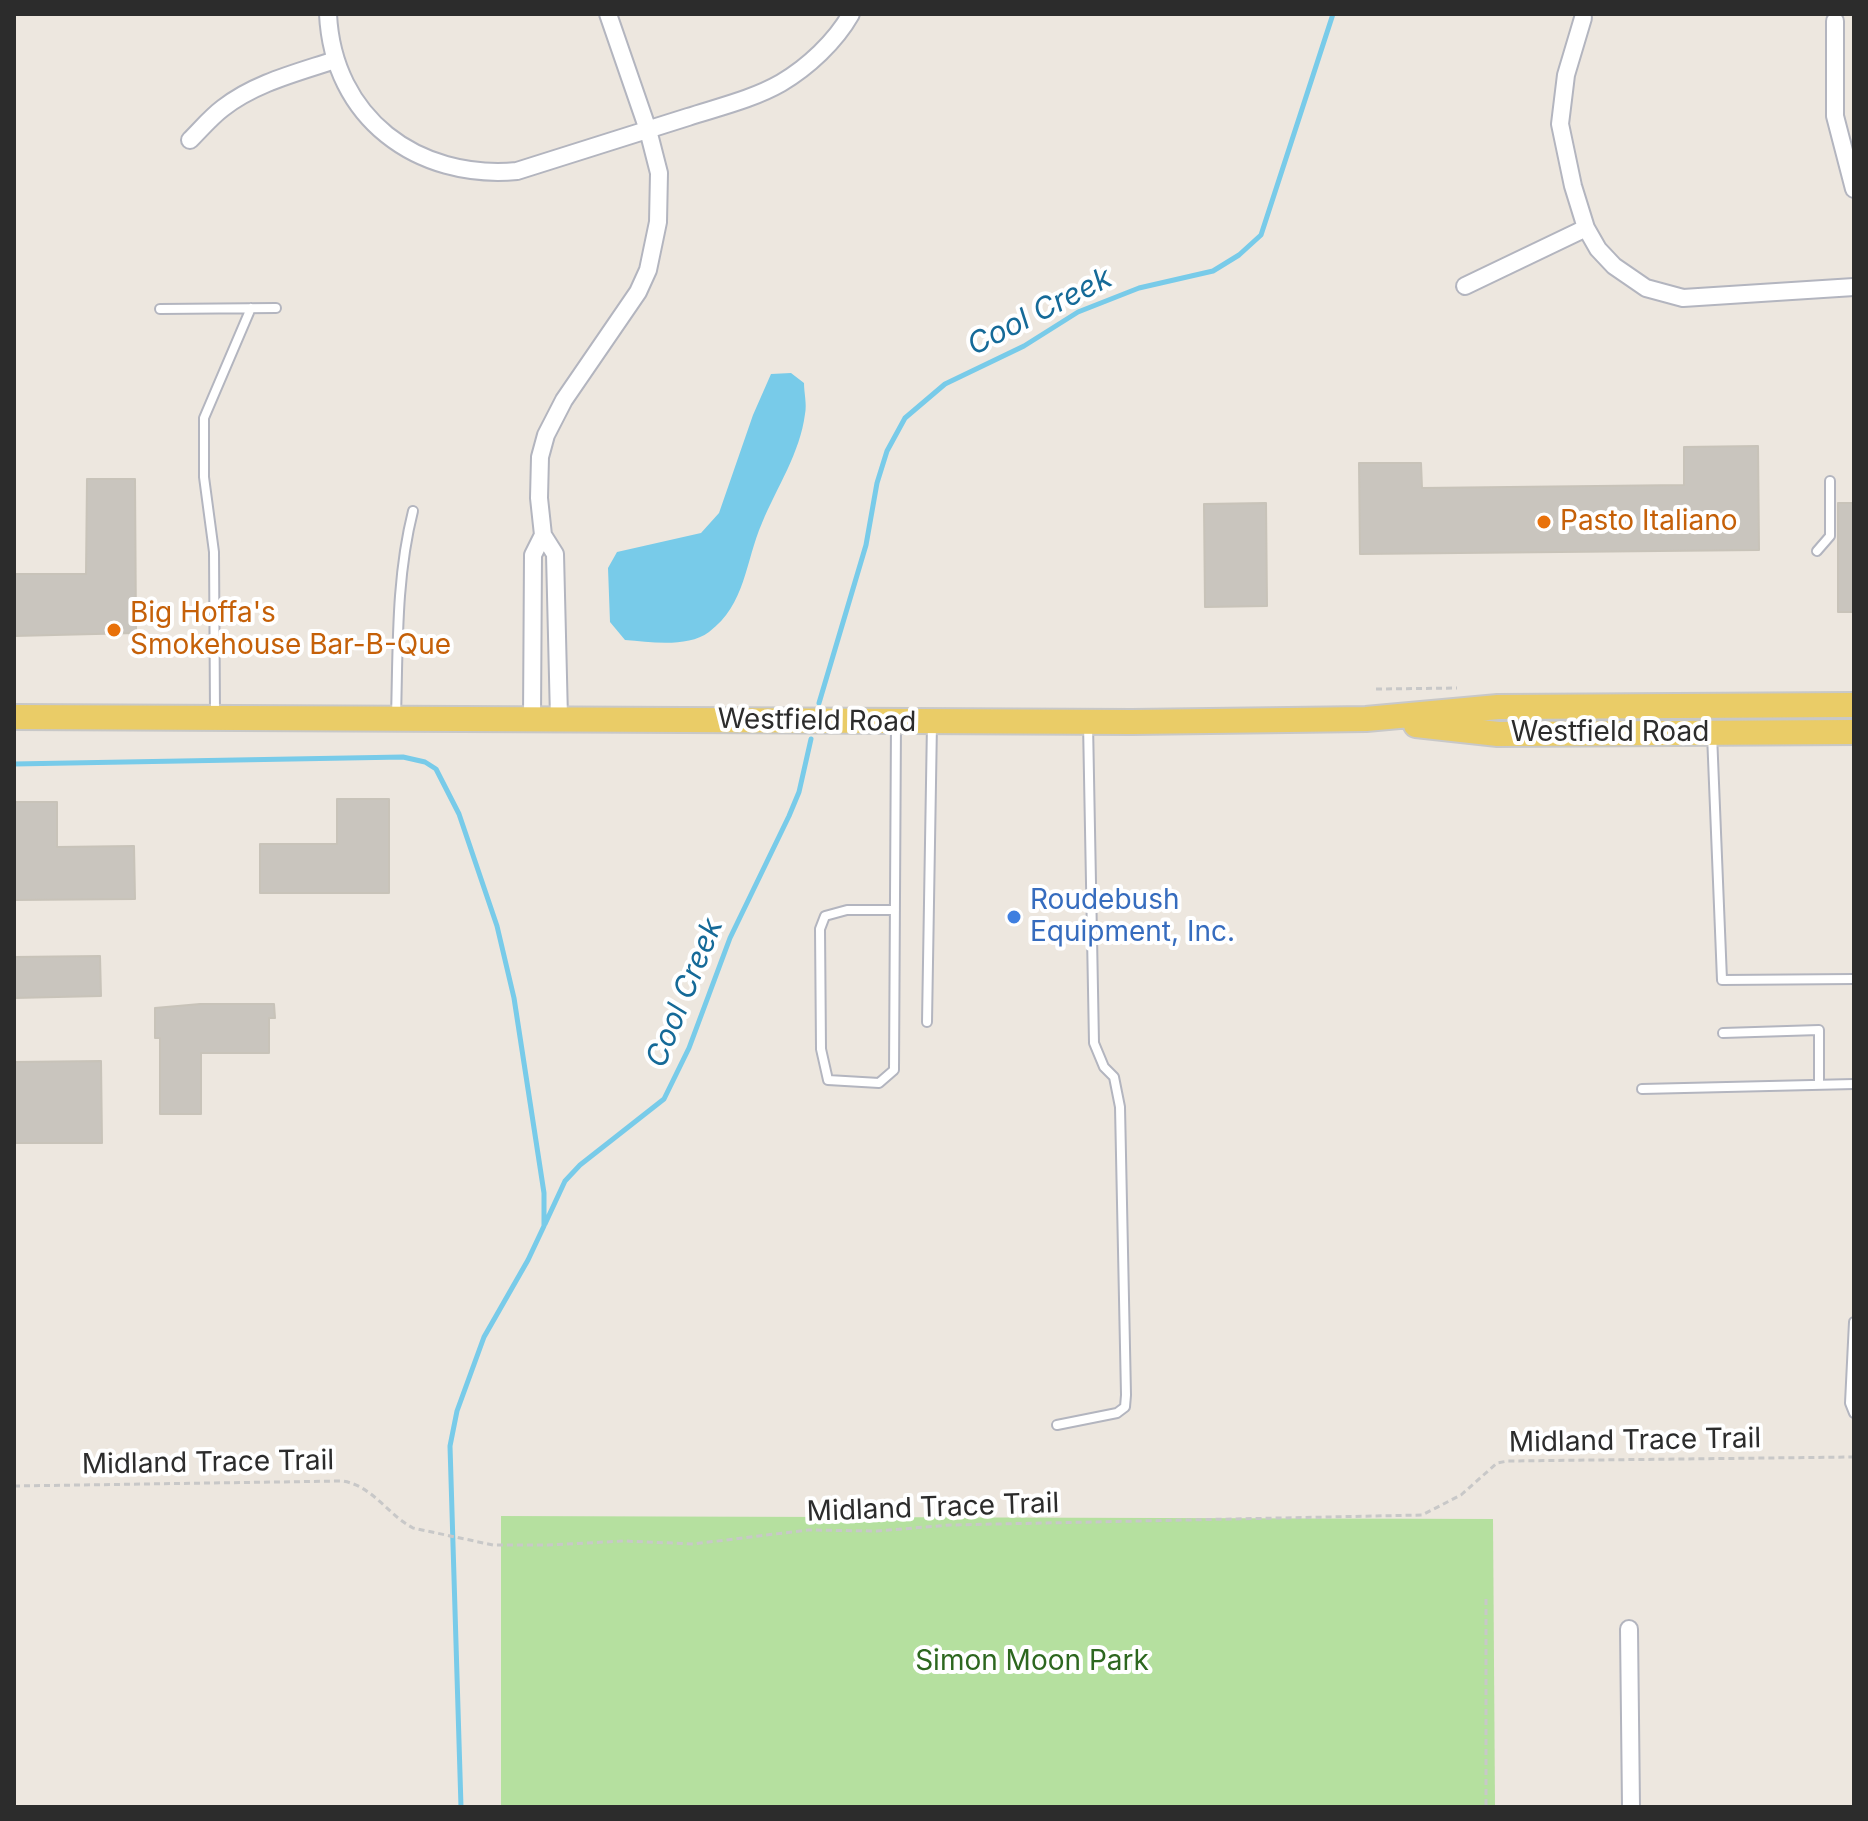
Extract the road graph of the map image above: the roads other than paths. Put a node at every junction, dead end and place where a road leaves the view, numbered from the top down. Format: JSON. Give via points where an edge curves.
{"nodes":[{"id":1,"x":328,"y":14,"type":"edge"},
{"id":2,"x":608,"y":14,"type":"edge"},
{"id":3,"x":851,"y":14,"type":"edge"},
{"id":4,"x":1583,"y":18,"type":"dead end"},
{"id":5,"x":1835,"y":21,"type":"dead end"},
{"id":6,"x":335,"y":60,"type":"junction"},
{"id":7,"x":648,"y":130,"type":"junction"},
{"id":8,"x":190,"y":140,"type":"dead end"},
{"id":9,"x":1854,"y":189,"type":"edge"},
{"id":10,"x":1586,"y":228,"type":"junction"},
{"id":11,"x":1465,"y":286,"type":"dead end"},
{"id":12,"x":1854,"y":287,"type":"edge"},
{"id":13,"x":251,"y":308,"type":"junction"},
{"id":14,"x":276,"y":308,"type":"dead end"},
{"id":15,"x":160,"y":309,"type":"dead end"},
{"id":16,"x":1830,"y":481,"type":"dead end"},
{"id":17,"x":413,"y":511,"type":"dead end"},
{"id":18,"x":543,"y":535,"type":"junction"},
{"id":19,"x":1817,"y":551,"type":"dead end"},
{"id":20,"x":1854,"y":705,"type":"edge"},
{"id":21,"x":14,"y":717,"type":"edge"},
{"id":22,"x":215,"y":718,"type":"junction"},
{"id":23,"x":532,"y":718,"type":"junction"},
{"id":24,"x":559,"y":718,"type":"junction"},
{"id":25,"x":396,"y":719,"type":"junction"},
{"id":26,"x":1366,"y":719,"type":"junction"},
{"id":27,"x":896,"y":721,"type":"junction"},
{"id":28,"x":932,"y":722,"type":"junction"},
{"id":29,"x":1088,"y":722,"type":"junction"},
{"id":30,"x":1854,"y":732,"type":"edge"},
{"id":31,"x":1712,"y":733,"type":"junction"},
{"id":32,"x":895,"y":910,"type":"junction"},
{"id":33,"x":1854,"y":979,"type":"edge"},
{"id":34,"x":927,"y":1022,"type":"dead end"},
{"id":35,"x":1723,"y":1033,"type":"dead end"},
{"id":36,"x":1854,"y":1084,"type":"edge"},
{"id":37,"x":1819,"y":1085,"type":"junction"},
{"id":38,"x":1642,"y":1089,"type":"dead end"},
{"id":39,"x":1854,"y":1322,"type":"edge"},
{"id":40,"x":1854,"y":1413,"type":"edge"},
{"id":41,"x":1057,"y":1425,"type":"dead end"},
{"id":42,"x":1629,"y":1629,"type":"dead end"},
{"id":43,"x":1631,"y":1807,"type":"edge"}],
"edges":[{"from":1,"to":6,"type":"street"},
{"from":2,"to":7,"type":"street"},
{"from":3,"to":7,"type":"street","via":[[828,44],[780,83]]},
{"from":4,"to":10,"type":"street","via":[[1566,75],[1560,124]]},
{"from":5,"to":9,"type":"street","via":[[1835,116]]},
{"from":6,"to":7,"type":"street","via":[[364,114],[414,154],[443,166],[517,171]]},
{"from":6,"to":8,"type":"street","via":[[238,98]]},
{"from":7,"to":18,"type":"street","via":[[659,173],[651,258],[638,292],[546,435],[540,457]]},
{"from":10,"to":11,"type":"street"},
{"from":10,"to":12,"type":"street","via":[[1614,266],[1664,294],[1702,298]]},
{"from":13,"to":14,"type":"lane"},
{"from":13,"to":15,"type":"lane"},
{"from":13,"to":22,"type":"lane","via":[[204,418],[204,477],[214,552]]},
{"from":16,"to":19,"type":"lane","via":[[1830,536]]},
{"from":17,"to":25,"type":"lane","via":[[400,583]]},
{"from":18,"to":23,"type":"street","via":[[533,555]]},
{"from":18,"to":24,"type":"street","via":[[555,554]]},
{"from":20,"to":26,"type":"main road","name":"Westfield Road","via":[[1498,707]]},
{"from":21,"to":22,"type":"main road","name":"Westfield Road"},
{"from":22,"to":25,"type":"main road","name":"Westfield Road"},
{"from":23,"to":24,"type":"main road","name":"Westfield Road"},
{"from":23,"to":25,"type":"main road","name":"Westfield Road"},
{"from":24,"to":27,"type":"main road","name":"Westfield Road"},
{"from":26,"to":29,"type":"main road","name":"Westfield Road"},
{"from":26,"to":31,"type":"main road","name":"Westfield Road","via":[[1498,734]]},
{"from":27,"to":28,"type":"main road","name":"Westfield Road"},
{"from":27,"to":32,"type":"lane"},
{"from":28,"to":29,"type":"main road","name":"Westfield Road"},
{"from":28,"to":34,"type":"lane"},
{"from":29,"to":41,"type":"lane","via":[[1094,1043],[1114,1077],[1120,1107],[1126,1395],[1125,1407],[1117,1413]]},
{"from":30,"to":31,"type":"main road","name":"Westfield Road"},
{"from":31,"to":33,"type":"lane","via":[[1722,980]]},
{"from":32,"to":32,"type":"lane","via":[[894,1070],[879,1083],[828,1080],[821,1049],[820,929],[825,916],[847,910]]},
{"from":35,"to":37,"type":"lane","via":[[1819,1030]]},
{"from":36,"to":37,"type":"lane"},
{"from":37,"to":38,"type":"lane"},
{"from":39,"to":40,"type":"lane"},
{"from":42,"to":43,"type":"street"}]}
